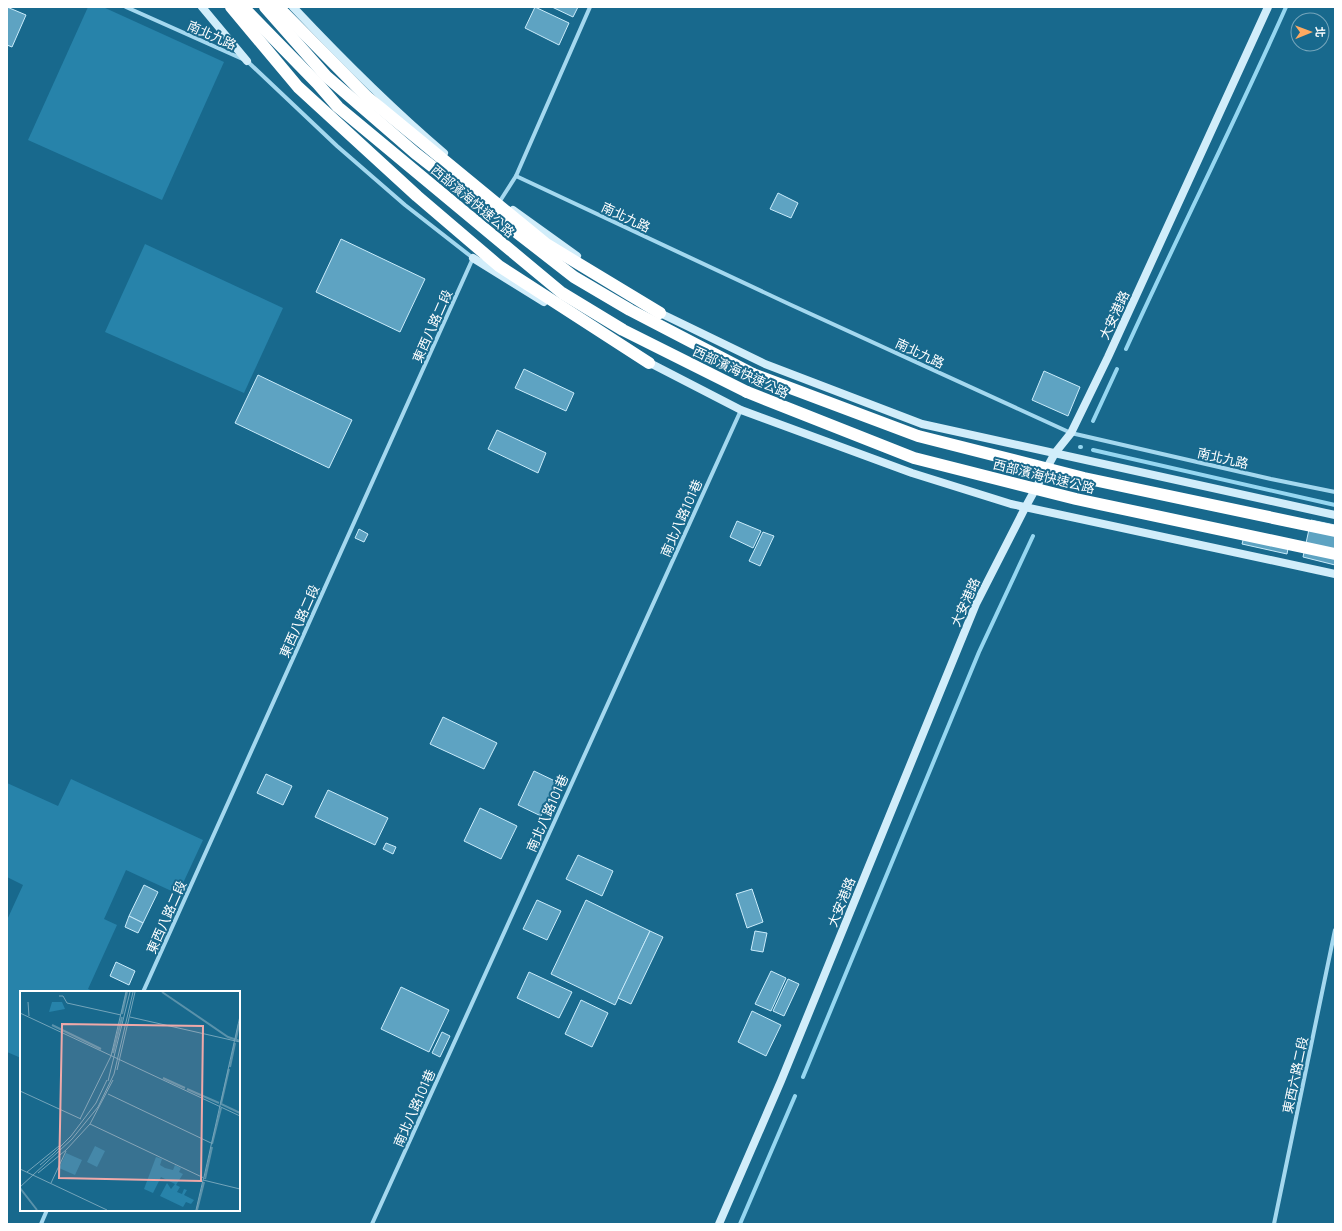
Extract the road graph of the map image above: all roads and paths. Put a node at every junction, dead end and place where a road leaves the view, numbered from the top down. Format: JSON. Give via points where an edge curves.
{"nodes":[{"id":1,"x":126,"y":7,"type":"edge"},
{"id":2,"x":202,"y":7,"type":"edge"},
{"id":3,"x":231,"y":7,"type":"edge"},
{"id":4,"x":243,"y":7,"type":"edge"},
{"id":5,"x":265,"y":7,"type":"edge"},
{"id":6,"x":278,"y":7,"type":"edge"},
{"id":7,"x":293,"y":7,"type":"edge"},
{"id":8,"x":590,"y":7,"type":"edge"},
{"id":9,"x":1268,"y":7,"type":"edge"},
{"id":10,"x":247,"y":61,"type":"junction"},
{"id":11,"x":516,"y":176,"type":"junction"},
{"id":12,"x":500,"y":201,"type":"junction"},
{"id":13,"x":473,"y":258,"type":"junction"},
{"id":14,"x":660,"y":313,"type":"junction"},
{"id":15,"x":649,"y":363,"type":"junction"},
{"id":16,"x":741,"y":410,"type":"junction"},
{"id":17,"x":1072,"y":433,"type":"junction"},
{"id":18,"x":1055,"y":453,"type":"junction"},
{"id":19,"x":1335,"y":492,"type":"edge"},
{"id":20,"x":1025,"y":508,"type":"junction"},
{"id":21,"x":1335,"y":515,"type":"edge"},
{"id":22,"x":1335,"y":531,"type":"edge"},
{"id":23,"x":1335,"y":554,"type":"edge"},
{"id":24,"x":1335,"y":574,"type":"edge"},
{"id":25,"x":1335,"y":930,"type":"edge"},
{"id":26,"x":143,"y":991,"type":"edge"},
{"id":27,"x":47,"y":1211,"type":"edge"},
{"id":28,"x":41,"y":1224,"type":"edge"},
{"id":29,"x":372,"y":1224,"type":"edge"},
{"id":30,"x":719,"y":1224,"type":"edge"},
{"id":31,"x":1274,"y":1224,"type":"edge"}],
"edges":[{"from":1,"to":10,"type":"street","name":"南北九路"},
{"from":2,"to":10,"type":"street"},
{"from":3,"to":15,"type":"highway","via":[[298,87],[417,196],[494,261]]},
{"from":4,"to":23,"type":"highway","name":"西部濱海快速公路","bridge":true,"via":[[338,107],[562,293],[623,330],[746,392],[914,458],[1076,499]]},
{"from":5,"to":22,"type":"highway","name":"西部濱海快速公路","bridge":true,"via":[[331,80],[415,153],[574,277],[630,310],[753,374],[918,436],[1084,478]]},
{"from":6,"to":14,"type":"highway","via":[[367,97],[546,244]]},
{"from":7,"to":12,"type":"street","via":[[410,124]]},
{"from":8,"to":11,"type":"street"},
{"from":9,"to":17,"type":"street","name":"大安港路"},
{"from":10,"to":13,"type":"street","name":"南北九路","via":[[337,146],[405,205]]},
{"from":11,"to":12,"type":"street"},
{"from":11,"to":17,"type":"street","name":"南北九路","via":[[788,304]]},
{"from":12,"to":14,"type":"street","via":[[586,263],[641,296]]},
{"from":13,"to":15,"type":"street"},
{"from":13,"to":26,"type":"street","name":"東西八路二段"},
{"from":14,"to":18,"type":"street","via":[[765,364],[922,424]]},
{"from":15,"to":16,"type":"street"},
{"from":16,"to":20,"type":"street","via":[[912,473]]},
{"from":16,"to":29,"type":"street","name":"南北八路101巷"},
{"from":17,"to":18,"type":"street","name":"大安港路"},
{"from":17,"to":19,"type":"street","name":"南北九路"},
{"from":18,"to":20,"type":"street","name":"大安港路"},
{"from":18,"to":21,"type":"street"},
{"from":20,"to":24,"type":"street"},
{"from":20,"to":30,"type":"street","name":"大安港路","via":[[976,604],[781,1081]]},
{"from":25,"to":31,"type":"street","name":"東西六路二段"},
{"from":27,"to":28,"type":"street"}]}
